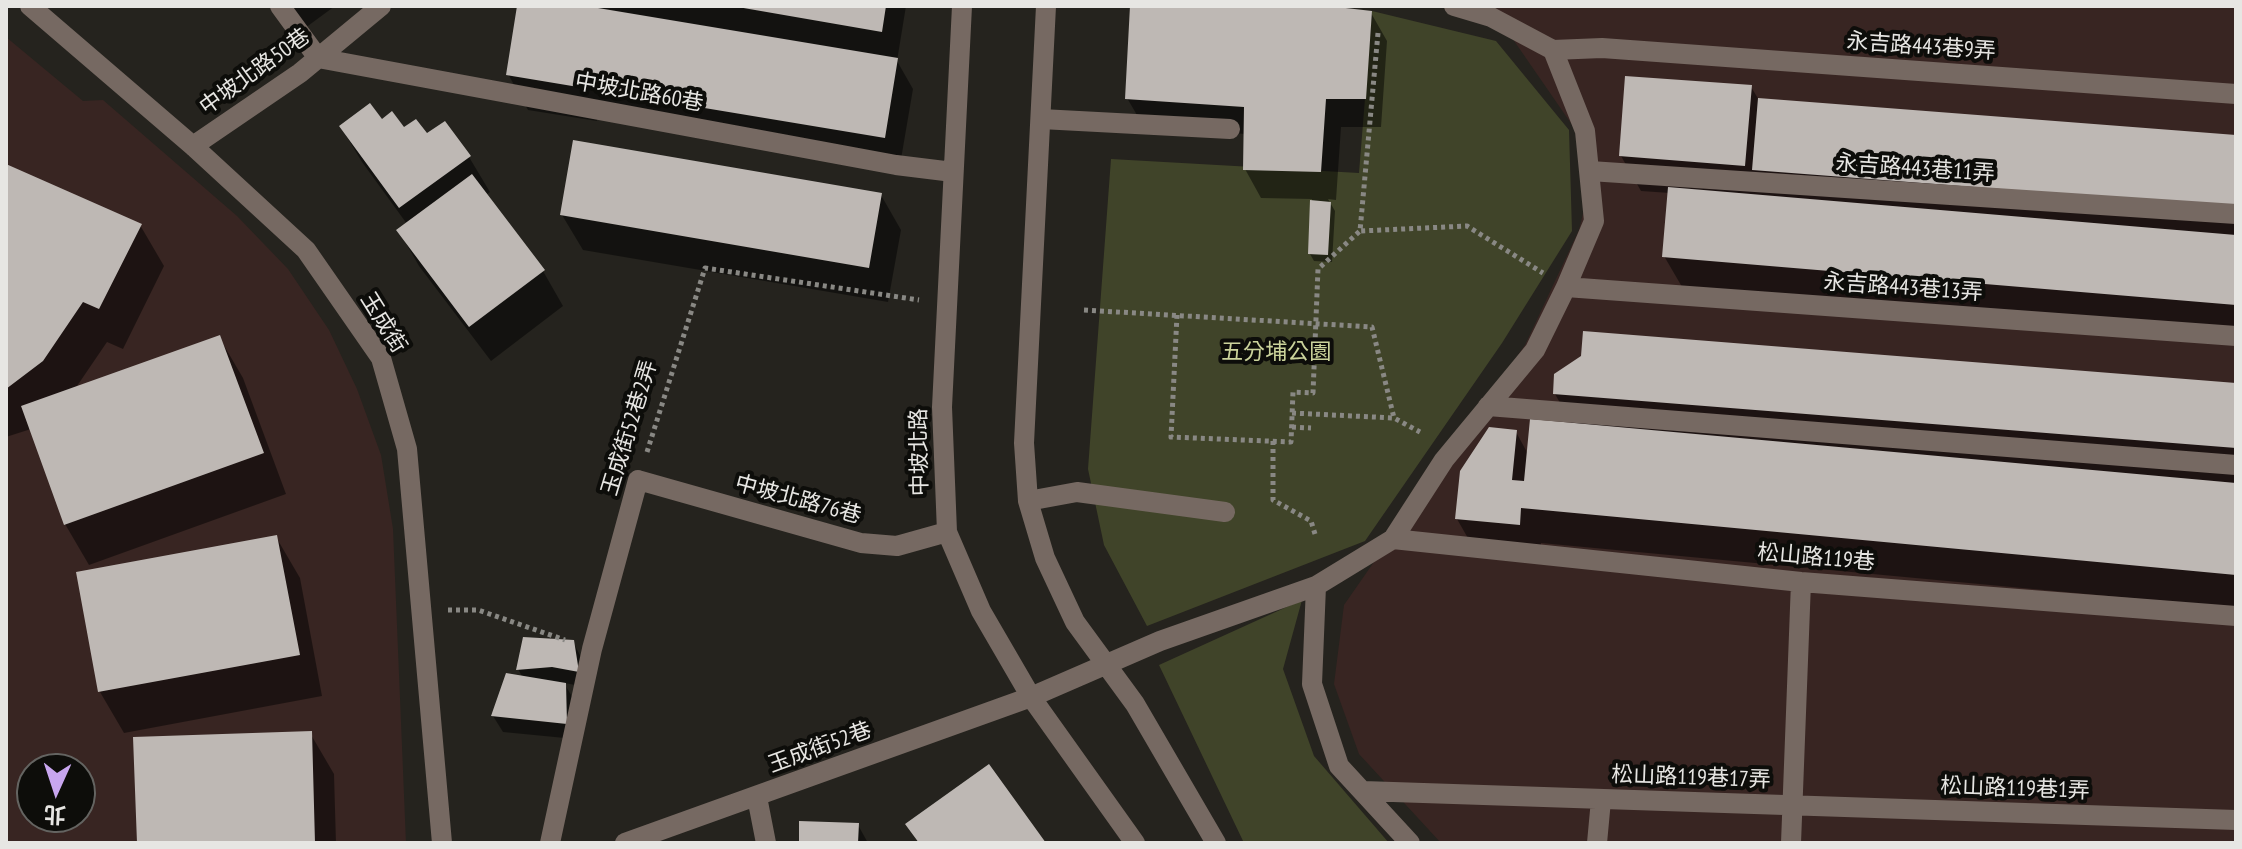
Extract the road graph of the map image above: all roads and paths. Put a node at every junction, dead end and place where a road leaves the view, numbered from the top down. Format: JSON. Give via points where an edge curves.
{"nodes":[{"id":1,"x":30,"y":6,"type":"edge"},
{"id":2,"x":280,"y":6,"type":"edge"},
{"id":3,"x":381,"y":6,"type":"edge"},
{"id":4,"x":962,"y":6,"type":"edge"},
{"id":5,"x":1046,"y":6,"type":"edge"},
{"id":6,"x":1454,"y":6,"type":"edge"},
{"id":7,"x":1378,"y":33,"type":"dead end"},
{"id":8,"x":1553,"y":50,"type":"junction"},
{"id":9,"x":318,"y":58,"type":"junction"},
{"id":10,"x":2236,"y":94,"type":"edge"},
{"id":11,"x":1041,"y":119,"type":"junction"},
{"id":12,"x":1230,"y":129,"type":"dead end"},
{"id":13,"x":193,"y":146,"type":"junction"},
{"id":14,"x":1590,"y":171,"type":"junction"},
{"id":15,"x":953,"y":172,"type":"junction"},
{"id":16,"x":2236,"y":214,"type":"edge"},
{"id":17,"x":1360,"y":231,"type":"junction"},
{"id":18,"x":1566,"y":287,"type":"junction"},
{"id":19,"x":948,"y":304,"type":"junction"},
{"id":20,"x":1084,"y":310,"type":"dead end"},
{"id":21,"x":1177,"y":315,"type":"junction"},
{"id":22,"x":1316,"y":324,"type":"junction"},
{"id":23,"x":2236,"y":336,"type":"edge"},
{"id":24,"x":1488,"y":406,"type":"junction"},
{"id":25,"x":1292,"y":413,"type":"junction"},
{"id":26,"x":1394,"y":418,"type":"junction"},
{"id":27,"x":1292,"y":427,"type":"junction"},
{"id":28,"x":1311,"y":428,"type":"dead end"},
{"id":29,"x":1420,"y":432,"type":"dead end"},
{"id":30,"x":1273,"y":441,"type":"junction"},
{"id":31,"x":2236,"y":465,"type":"edge"},
{"id":32,"x":638,"y":480,"type":"junction"},
{"id":33,"x":1028,"y":501,"type":"junction"},
{"id":34,"x":1225,"y":512,"type":"dead end"},
{"id":35,"x":947,"y":532,"type":"junction"},
{"id":36,"x":1315,"y":534,"type":"dead end"},
{"id":37,"x":1393,"y":539,"type":"junction"},
{"id":38,"x":1801,"y":582,"type":"junction"},
{"id":39,"x":1316,"y":586,"type":"junction"},
{"id":40,"x":419,"y":609,"type":"junction"},
{"id":41,"x":2236,"y":616,"type":"edge"},
{"id":42,"x":592,"y":649,"type":"junction"},
{"id":43,"x":1105,"y":663,"type":"junction"},
{"id":44,"x":1031,"y":697,"type":"junction"},
{"id":45,"x":1363,"y":791,"type":"junction"},
{"id":46,"x":757,"y":797,"type":"junction"},
{"id":47,"x":1601,"y":800,"type":"junction"},
{"id":48,"x":1793,"y":806,"type":"junction"},
{"id":49,"x":2236,"y":820,"type":"edge"},
{"id":50,"x":442,"y":843,"type":"edge"},
{"id":51,"x":550,"y":843,"type":"edge"},
{"id":52,"x":625,"y":843,"type":"edge"},
{"id":53,"x":766,"y":843,"type":"edge"},
{"id":54,"x":1135,"y":843,"type":"edge"},
{"id":55,"x":1216,"y":843,"type":"edge"},
{"id":56,"x":1410,"y":843,"type":"edge"},
{"id":57,"x":1597,"y":843,"type":"edge"},
{"id":58,"x":1791,"y":843,"type":"edge"}],
"edges":[{"from":1,"to":13,"type":"street","name":"玉成街"},
{"from":2,"to":9,"type":"street"},
{"from":3,"to":9,"type":"street","name":"中坡北路50巷"},
{"from":4,"to":15,"type":"street","name":"中坡北路"},
{"from":5,"to":11,"type":"street"},
{"from":6,"to":8,"type":"street","via":[[1491,17]]},
{"from":7,"to":17,"type":"path"},
{"from":8,"to":10,"type":"street","name":"永吉路443巷9弄","via":[[1602,48]]},
{"from":8,"to":14,"type":"street","via":[[1585,131]]},
{"from":9,"to":13,"type":"street","name":"中坡北路50巷"},
{"from":9,"to":15,"type":"street","name":"中坡北路60巷"},
{"from":11,"to":12,"type":"street"},
{"from":11,"to":33,"type":"street","via":[[1024,443]]},
{"from":13,"to":40,"type":"street","name":"玉成街","via":[[306,250],[381,358],[407,449]]},
{"from":14,"to":16,"type":"street","name":"永吉路443巷11弄"},
{"from":14,"to":18,"type":"street","via":[[1594,221]]},
{"from":15,"to":19,"type":"street","name":"中坡北路"},
{"from":17,"to":18,"type":"path","via":[[1467,226]]},
{"from":17,"to":22,"type":"path","via":[[1318,269]]},
{"from":18,"to":23,"type":"street","name":"永吉路443巷13弄"},
{"from":18,"to":24,"type":"street","via":[[1535,350]]},
{"from":19,"to":32,"type":"path","name":"玉成街52巷2弄","via":[[705,268]]},
{"from":19,"to":35,"type":"street","name":"中坡北路","via":[[942,407]]},
{"from":20,"to":21,"type":"path"},
{"from":21,"to":22,"type":"path"},
{"from":21,"to":30,"type":"path","via":[[1171,437]]},
{"from":22,"to":25,"type":"path","via":[[1313,393],[1293,392]]},
{"from":22,"to":26,"type":"path","via":[[1372,327]]},
{"from":24,"to":31,"type":"street"},
{"from":24,"to":37,"type":"street","via":[[1444,460]]},
{"from":25,"to":26,"type":"path"},
{"from":25,"to":27,"type":"path"},
{"from":26,"to":29,"type":"path"},
{"from":27,"to":28,"type":"path"},
{"from":27,"to":30,"type":"path","via":[[1291,442]]},
{"from":30,"to":36,"type":"path","via":[[1273,500],[1311,521]]},
{"from":32,"to":35,"type":"street","name":"中坡北路76巷","via":[[861,543],[897,546]]},
{"from":32,"to":42,"type":"street","name":"玉成街52巷2弄"},
{"from":33,"to":34,"type":"street","via":[[1077,492]]},
{"from":33,"to":43,"type":"street","via":[[1045,558],[1075,622]]},
{"from":35,"to":44,"type":"street","name":"中坡北路","via":[[981,611]]},
{"from":37,"to":38,"type":"street","name":"松山路119巷"},
{"from":37,"to":39,"type":"street","name":"玉成街52巷"},
{"from":38,"to":41,"type":"street","name":"松山路119巷"},
{"from":38,"to":48,"type":"street","name":"松山路119巷17弄"},
{"from":39,"to":43,"type":"street","name":"玉成街52巷"},
{"from":39,"to":45,"type":"street","via":[[1312,684],[1339,766]]},
{"from":40,"to":42,"type":"path","via":[[478,610]]},
{"from":40,"to":50,"type":"street","name":"玉成街"},
{"from":42,"to":51,"type":"street","name":"玉成街52巷2弄"},
{"from":43,"to":44,"type":"street","name":"玉成街52巷"},
{"from":43,"to":55,"type":"street","via":[[1135,704]]},
{"from":44,"to":46,"type":"street","name":"玉成街52巷"},
{"from":44,"to":54,"type":"street","name":"中坡北路"},
{"from":45,"to":47,"type":"street","name":"松山路119巷17弄"},
{"from":45,"to":56,"type":"street"},
{"from":46,"to":52,"type":"street","name":"玉成街52巷"},
{"from":46,"to":53,"type":"street"},
{"from":47,"to":48,"type":"street","name":"松山路119巷17弄"},
{"from":47,"to":57,"type":"street"},
{"from":48,"to":49,"type":"street","name":"松山路119巷1弄"},
{"from":48,"to":58,"type":"street"}]}
